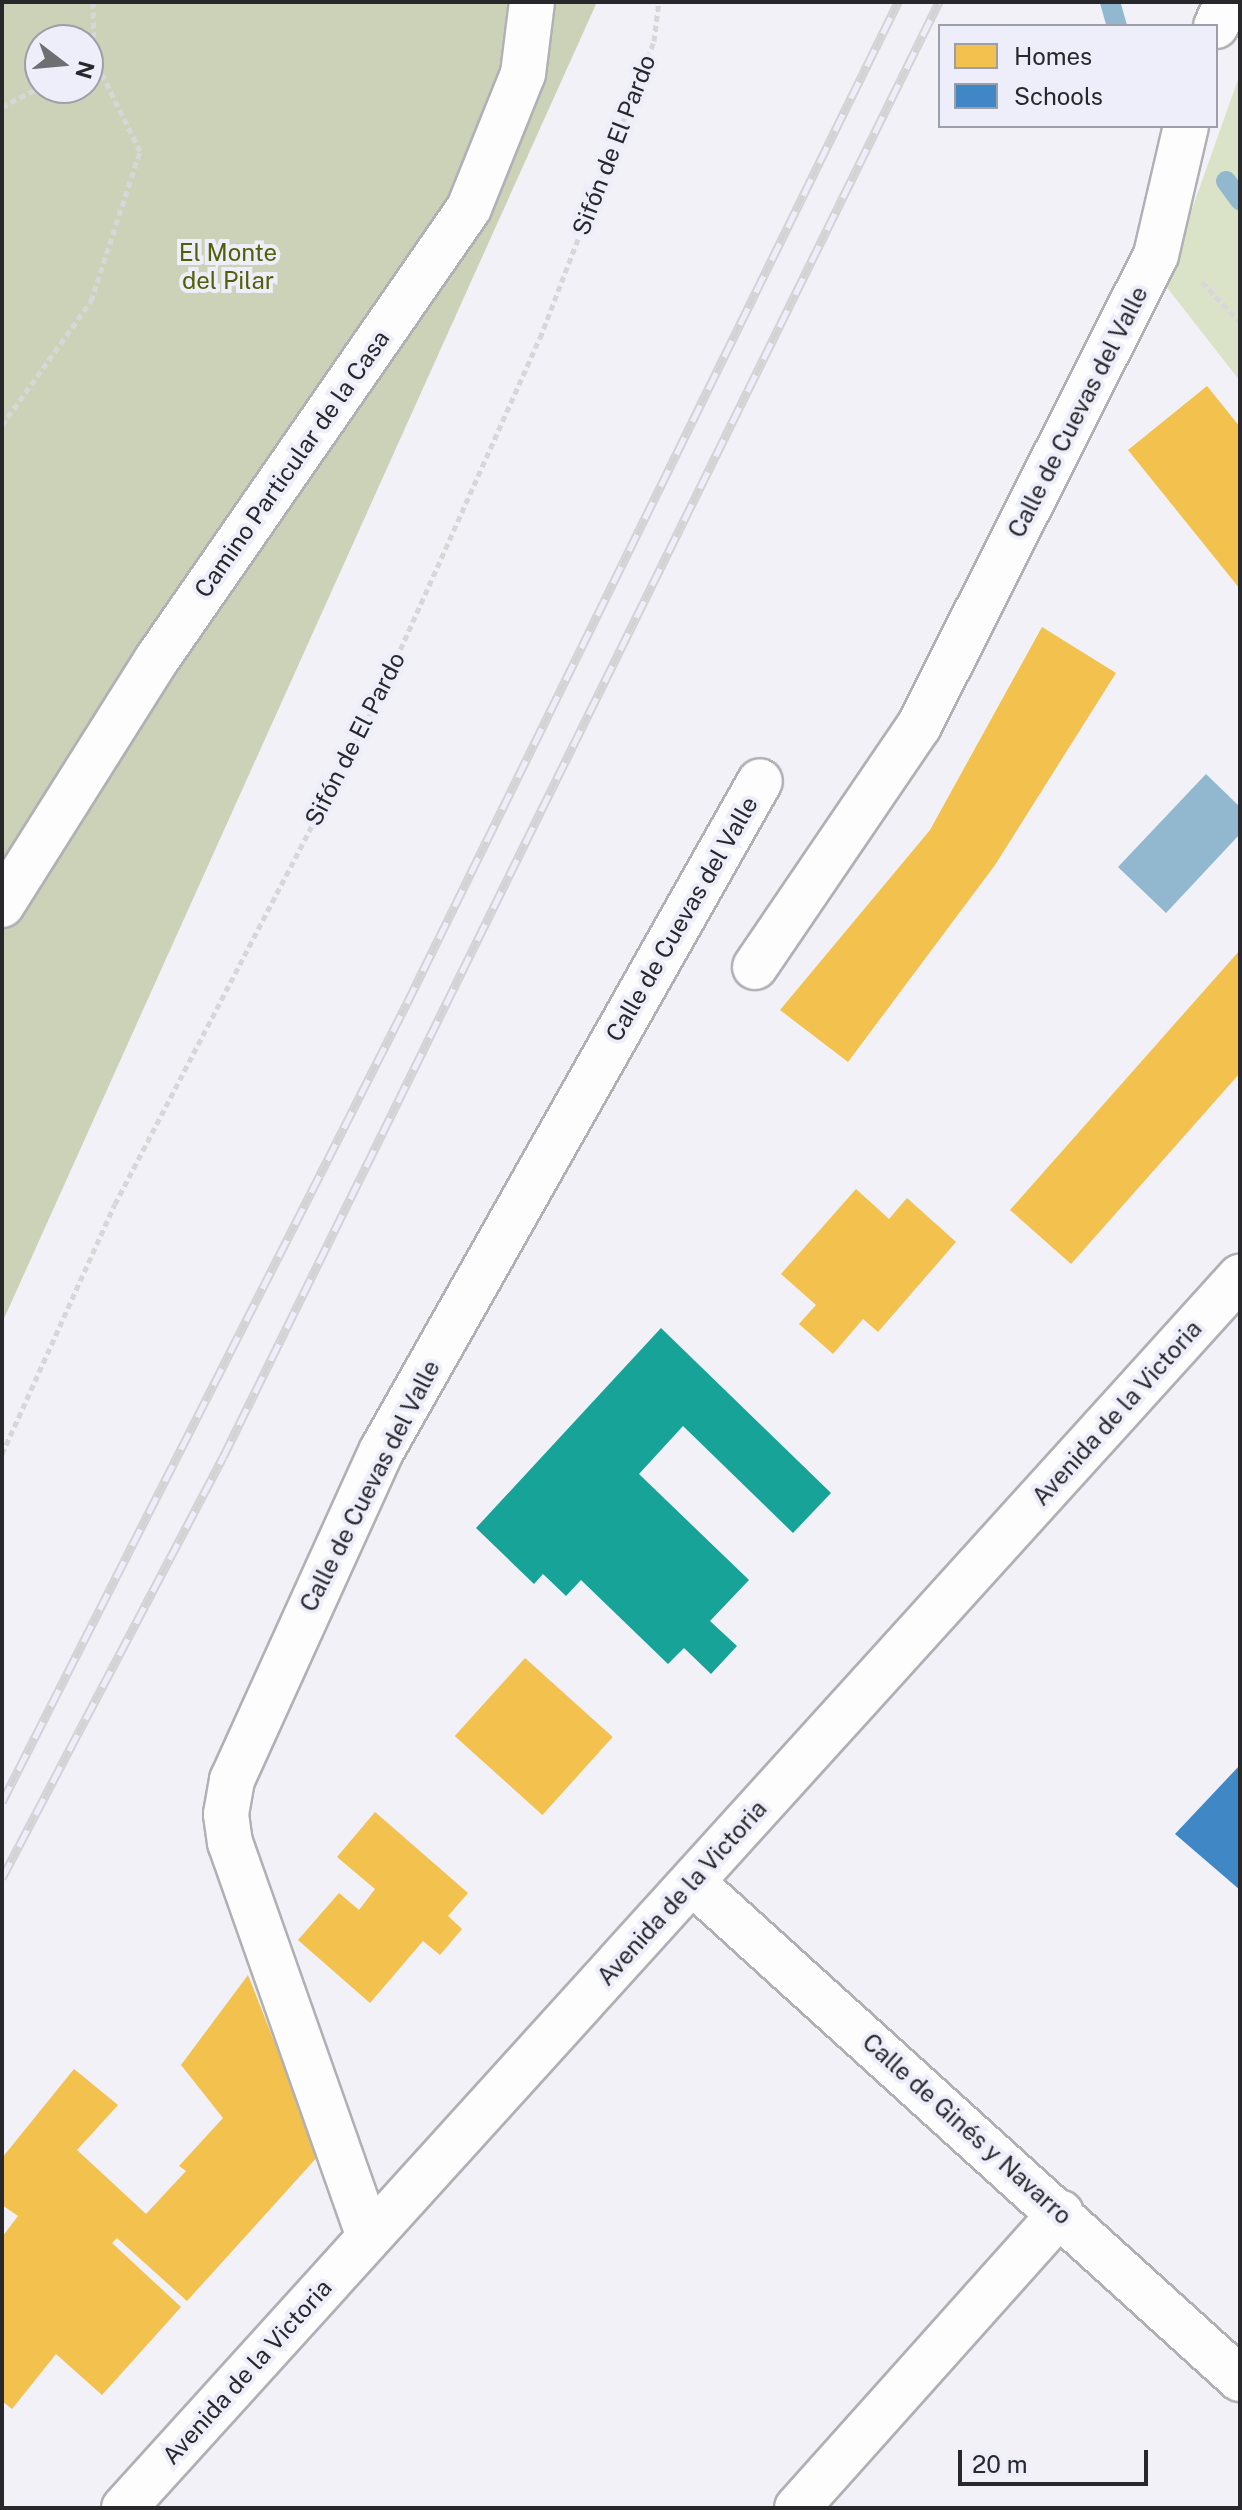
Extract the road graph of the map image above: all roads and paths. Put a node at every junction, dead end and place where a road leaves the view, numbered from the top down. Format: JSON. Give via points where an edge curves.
{"nodes":[{"id":1,"x":93,"y":2,"type":"edge"},
{"id":2,"x":532,"y":2,"type":"edge"},
{"id":3,"x":659,"y":2,"type":"edge"},
{"id":4,"x":1227,"y":2,"type":"edge"},
{"id":5,"x":92,"y":24,"type":"edge"},
{"id":6,"x":1217,"y":24,"type":"edge"},
{"id":7,"x":104,"y":84,"type":"edge"},
{"id":8,"x":24,"y":95,"type":"edge"},
{"id":9,"x":2,"y":107,"type":"edge"},
{"id":10,"x":1186,"y":128,"type":"edge"},
{"id":11,"x":2,"y":425,"type":"edge"},
{"id":12,"x":760,"y":781,"type":"dead end"},
{"id":13,"x":2,"y":905,"type":"edge"},
{"id":14,"x":755,"y":967,"type":"dead end"},
{"id":15,"x":1240,"y":1277,"type":"edge"},
{"id":16,"x":2,"y":1454,"type":"edge"},
{"id":17,"x":692,"y":1882,"type":"junction"},
{"id":18,"x":1061,"y":2213,"type":"junction"},
{"id":19,"x":369,"y":2237,"type":"junction"},
{"id":20,"x":1240,"y":2379,"type":"edge"},
{"id":21,"x":124,"y":2508,"type":"edge"},
{"id":22,"x":797,"y":2508,"type":"edge"}],
"edges":[{"from":1,"to":5,"type":"path"},
{"from":2,"to":13,"type":"street","name":"Camino Particular de la Casa","via":[[523,74],[469,208],[157,659]]},
{"from":3,"to":16,"type":"path","name":"Sifón de El Pardo","via":[[654,41],[540,338],[380,695],[115,1204]]},
{"from":4,"to":6,"type":"street"},
{"from":7,"to":11,"type":"path","via":[[140,151],[91,301]]},
{"from":8,"to":9,"type":"path"},
{"from":10,"to":14,"type":"street","name":"Calle de Cuevas del Valle","via":[[1156,255],[919,726]]},
{"from":12,"to":19,"type":"street","name":"Calle de Cuevas del Valle","via":[[382,1450],[232,1780],[226,1814],[230,1843]]},
{"from":15,"to":17,"type":"street","name":"Avenida de la Victoria"},
{"from":17,"to":18,"type":"street","name":"Calle de Ginés y Navarro"},
{"from":17,"to":19,"type":"street","name":"Avenida de la Victoria"},
{"from":18,"to":20,"type":"street","name":"Calle de Ginés y Navarro"},
{"from":18,"to":22,"type":"street"},
{"from":19,"to":21,"type":"street","name":"Avenida de la Victoria"}]}
